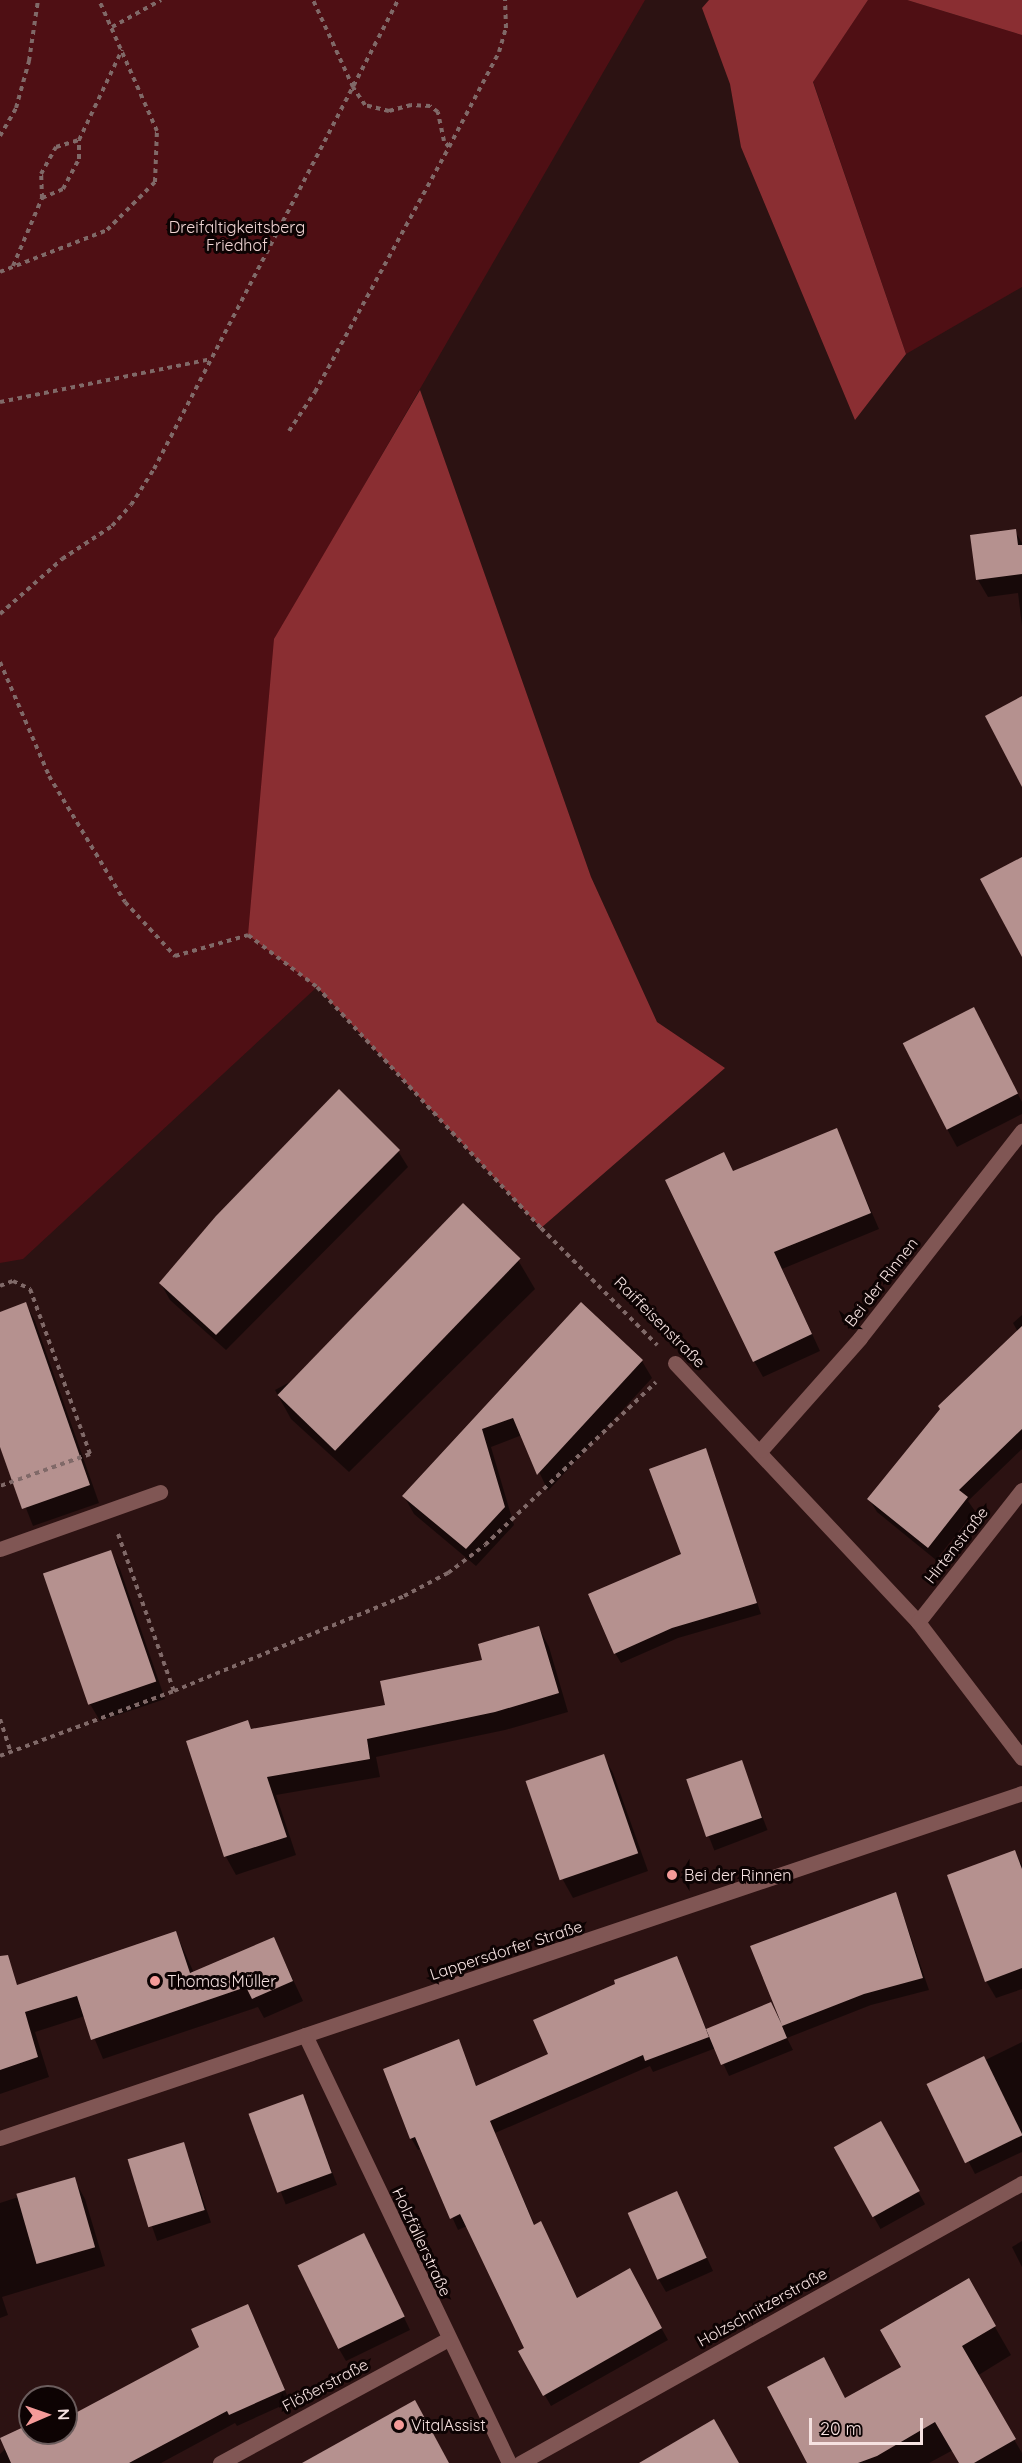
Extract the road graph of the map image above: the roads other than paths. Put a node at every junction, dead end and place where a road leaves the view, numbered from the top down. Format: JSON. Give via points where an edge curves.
{"nodes":[{"id":1,"x":1022,"y":1131,"type":"edge"},
{"id":2,"x":675,"y":1364,"type":"road end"},
{"id":3,"x":761,"y":1450,"type":"junction"},
{"id":4,"x":1022,"y":1490,"type":"edge"},
{"id":5,"x":160,"y":1492,"type":"dead end"},
{"id":6,"x":0,"y":1549,"type":"edge"},
{"id":7,"x":918,"y":1622,"type":"junction"},
{"id":8,"x":1022,"y":1758,"type":"edge"},
{"id":9,"x":1022,"y":1793,"type":"edge"},
{"id":10,"x":305,"y":2036,"type":"junction"},
{"id":11,"x":0,"y":2138,"type":"edge"},
{"id":12,"x":1022,"y":2183,"type":"edge"},
{"id":13,"x":448,"y":2339,"type":"junction"},
{"id":14,"x":220,"y":2463,"type":"edge"},
{"id":15,"x":509,"y":2463,"type":"edge"},
{"id":16,"x":520,"y":2463,"type":"edge"}],
"edges":[{"from":1,"to":3,"type":"street","name":"Bei der Rinnen","via":[[860,1338]]},
{"from":2,"to":3,"type":"street","name":"Raiffeisenstraße"},
{"from":3,"to":7,"type":"street","name":"Raiffeisenstraße"},
{"from":4,"to":7,"type":"street","name":"Hirtenstraße"},
{"from":5,"to":6,"type":"street"},
{"from":7,"to":8,"type":"street","name":"Raiffeisenstraße"},
{"from":9,"to":10,"type":"street","name":"Lappersdorfer Straße"},
{"from":10,"to":11,"type":"street","name":"Lappersdorfer Straße"},
{"from":10,"to":13,"type":"street","name":"Holzfällerstraße"},
{"from":12,"to":16,"type":"street","name":"Holzschnitzerstraße"},
{"from":13,"to":14,"type":"street","name":"Flößerstraße"},
{"from":13,"to":15,"type":"street","name":"Holzfällerstraße"}]}
